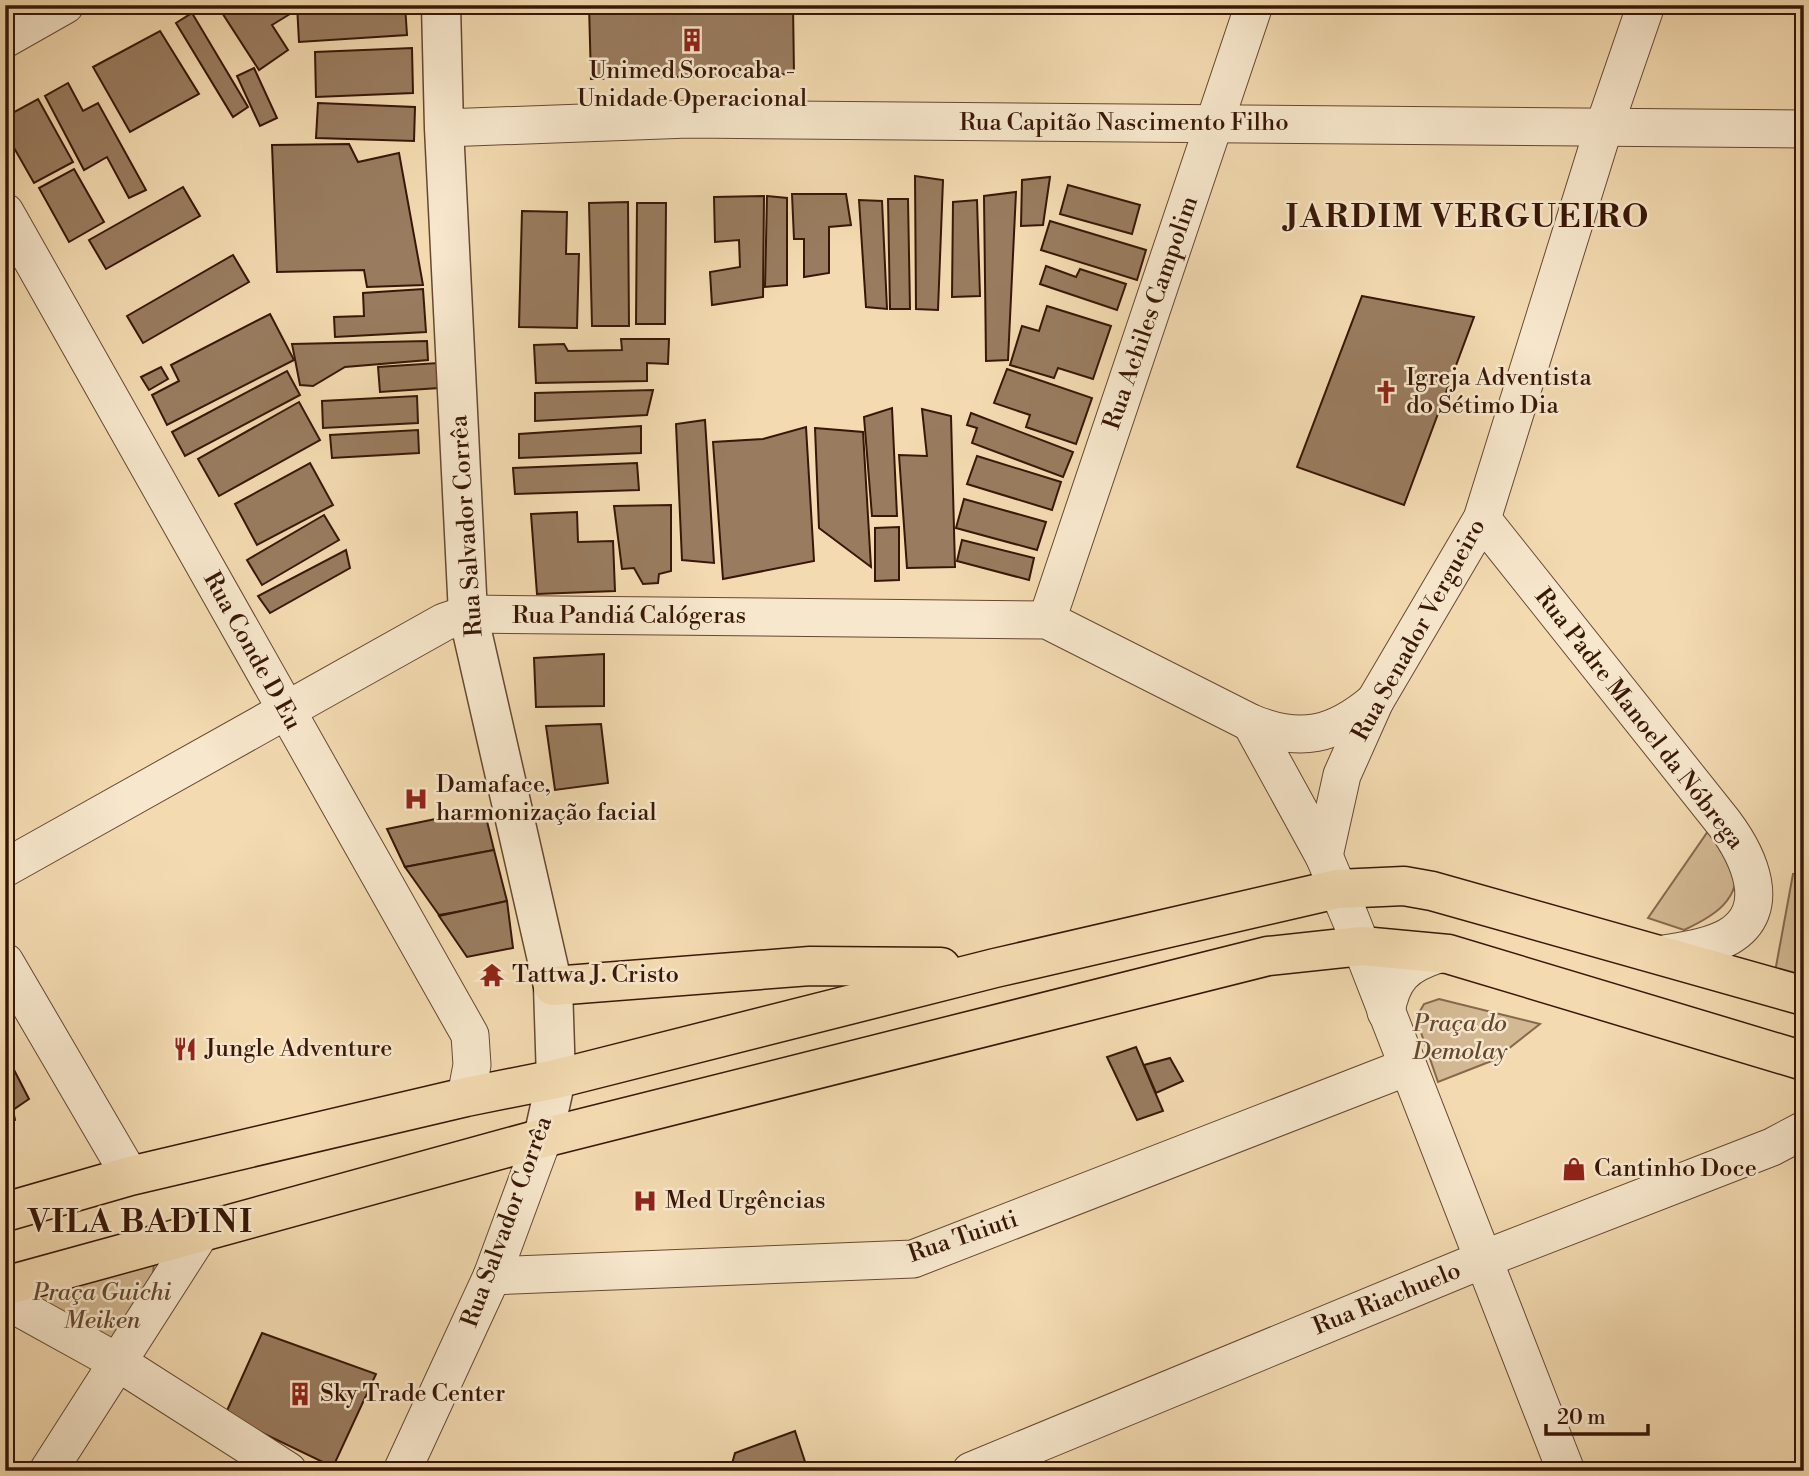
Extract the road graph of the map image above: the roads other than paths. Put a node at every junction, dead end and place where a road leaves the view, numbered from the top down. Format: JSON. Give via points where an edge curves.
{"nodes":[{"id":1,"x":65,"y":5,"type":"edge"},
{"id":2,"x":441,"y":5,"type":"edge"},
{"id":3,"x":1254,"y":5,"type":"edge"},
{"id":4,"x":1646,"y":5,"type":"edge"},
{"id":5,"x":5,"y":39,"type":"edge"},
{"id":6,"x":1215,"y":124,"type":"junction"},
{"id":7,"x":1604,"y":127,"type":"junction"},
{"id":8,"x":444,"y":128,"type":"junction"},
{"id":9,"x":1804,"y":129,"type":"edge"},
{"id":10,"x":5,"y":212,"type":"edge"},
{"id":11,"x":1482,"y":519,"type":"junction"},
{"id":12,"x":468,"y":614,"type":"junction"},
{"id":13,"x":1047,"y":620,"type":"junction"},
{"id":14,"x":1375,"y":701,"type":"junction"},
{"id":15,"x":286,"y":711,"type":"junction"},
{"id":16,"x":1251,"y":723,"type":"junction"},
{"id":17,"x":5,"y":868,"type":"edge"},
{"id":18,"x":1330,"y":873,"type":"junction"},
{"id":19,"x":1362,"y":946,"type":"junction"},
{"id":20,"x":1439,"y":954,"type":"junction"},
{"id":21,"x":1659,"y":955,"type":"junction"},
{"id":22,"x":5,"y":962,"type":"edge"},
{"id":23,"x":995,"y":968,"type":"junction"},
{"id":24,"x":553,"y":986,"type":"junction"},
{"id":25,"x":1804,"y":996,"type":"edge"},
{"id":26,"x":1386,"y":1012,"type":"junction"},
{"id":27,"x":1802,"y":1061,"type":"edge"},
{"id":28,"x":1407,"y":1067,"type":"junction"},
{"id":29,"x":556,"y":1079,"type":"junction"},
{"id":30,"x":467,"y":1097,"type":"junction"},
{"id":31,"x":1804,"y":1130,"type":"edge"},
{"id":32,"x":543,"y":1138,"type":"junction"},
{"id":33,"x":130,"y":1176,"type":"junction"},
{"id":34,"x":5,"y":1212,"type":"edge"},
{"id":35,"x":201,"y":1232,"type":"junction"},
{"id":36,"x":1484,"y":1259,"type":"junction"},
{"id":37,"x":492,"y":1276,"type":"junction"},
{"id":38,"x":5,"y":1286,"type":"edge"},
{"id":39,"x":5,"y":1300,"type":"edge"},
{"id":40,"x":119,"y":1363,"type":"junction"},
{"id":41,"x":48,"y":1471,"type":"edge"},
{"id":42,"x":288,"y":1471,"type":"edge"},
{"id":43,"x":402,"y":1471,"type":"edge"},
{"id":44,"x":971,"y":1471,"type":"edge"},
{"id":45,"x":1566,"y":1471,"type":"edge"}],
"edges":[{"from":1,"to":5,"type":"street"},
{"from":2,"to":8,"type":"street","name":"Rua Salvador Corrêa"},
{"from":3,"to":6,"type":"street","name":"Rua Achiles Campolim"},
{"from":4,"to":7,"type":"street","name":"Rua Senador Vergueiro"},
{"from":6,"to":7,"type":"street","name":"Rua Capitão Nascimento Filho"},
{"from":6,"to":8,"type":"street","name":"Rua Capitão Nascimento Filho","via":[[689,120]]},
{"from":6,"to":13,"type":"street","name":"Rua Achiles Campolim"},
{"from":7,"to":9,"type":"street","name":"Rua Capitão Nascimento Filho"},
{"from":7,"to":11,"type":"street","name":"Rua Senador Vergueiro"},
{"from":8,"to":12,"type":"street","name":"Rua Salvador Corrêa"},
{"from":10,"to":15,"type":"street","name":"Rua Conde D Eu"},
{"from":11,"to":14,"type":"street","name":"Rua Senador Vergueiro"},
{"from":11,"to":21,"type":"street","name":"Rua Padre Manoel da Nóbrega","via":[[1724,823],[1753,874],[1752,909],[1746,922],[1718,941]]},
{"from":12,"to":13,"type":"street","name":"Rua Pandiá Calógeras"},
{"from":12,"to":15,"type":"street","name":"Rua Pandiá Calógeras","via":[[444,622]]},
{"from":12,"to":24,"type":"street","name":"Rua Salvador Corrêa"},
{"from":13,"to":16,"type":"street","name":"Rua Pandiá Calógeras"},
{"from":14,"to":16,"type":"street","name":"Rua Pandiá Calógeras","via":[[1357,716],[1318,734],[1279,734]]},
{"from":14,"to":18,"type":"street","name":"Rua Senador Vergueiro","via":[[1342,775]]},
{"from":15,"to":17,"type":"street","name":"Rua Pandiá Calógeras"},
{"from":15,"to":30,"type":"street","name":"Rua Conde D Eu","via":[[470,1035]]},
{"from":16,"to":18,"type":"street"},
{"from":18,"to":19,"type":"street"},
{"from":18,"to":21,"type":"main road","via":[[1432,891]]},
{"from":18,"to":23,"type":"main road"},
{"from":19,"to":20,"type":"main road"},
{"from":19,"to":26,"type":"street"},
{"from":19,"to":32,"type":"main road","via":[[1268,956]]},
{"from":20,"to":26,"type":"street","via":[[1404,971],[1390,988]]},
{"from":20,"to":27,"type":"main road"},
{"from":21,"to":25,"type":"main road"},
{"from":22,"to":33,"type":"street"},
{"from":23,"to":24,"type":"main road","via":[[810,966]]},
{"from":23,"to":29,"type":"main road"},
{"from":24,"to":29,"type":"street","name":"Rua Salvador Corrêa"},
{"from":26,"to":28,"type":"street"},
{"from":28,"to":36,"type":"street"},
{"from":28,"to":37,"type":"street","name":"Rua Tuiuti","via":[[913,1259]]},
{"from":29,"to":30,"type":"main road"},
{"from":29,"to":32,"type":"street","name":"Rua Salvador Corrêa"},
{"from":30,"to":33,"type":"main road"},
{"from":31,"to":36,"type":"street","name":"Rua Riachuelo","via":[[1772,1147]]},
{"from":32,"to":35,"type":"main road"},
{"from":32,"to":37,"type":"street","name":"Rua Salvador Corrêa"},
{"from":33,"to":34,"type":"main road"},
{"from":35,"to":38,"type":"main road"},
{"from":35,"to":40,"type":"street"},
{"from":36,"to":44,"type":"street","name":"Rua Riachuelo"},
{"from":36,"to":45,"type":"street"},
{"from":37,"to":43,"type":"street","name":"Rua Salvador Corrêa"},
{"from":39,"to":40,"type":"street"},
{"from":40,"to":41,"type":"street"},
{"from":40,"to":42,"type":"street"}]}
